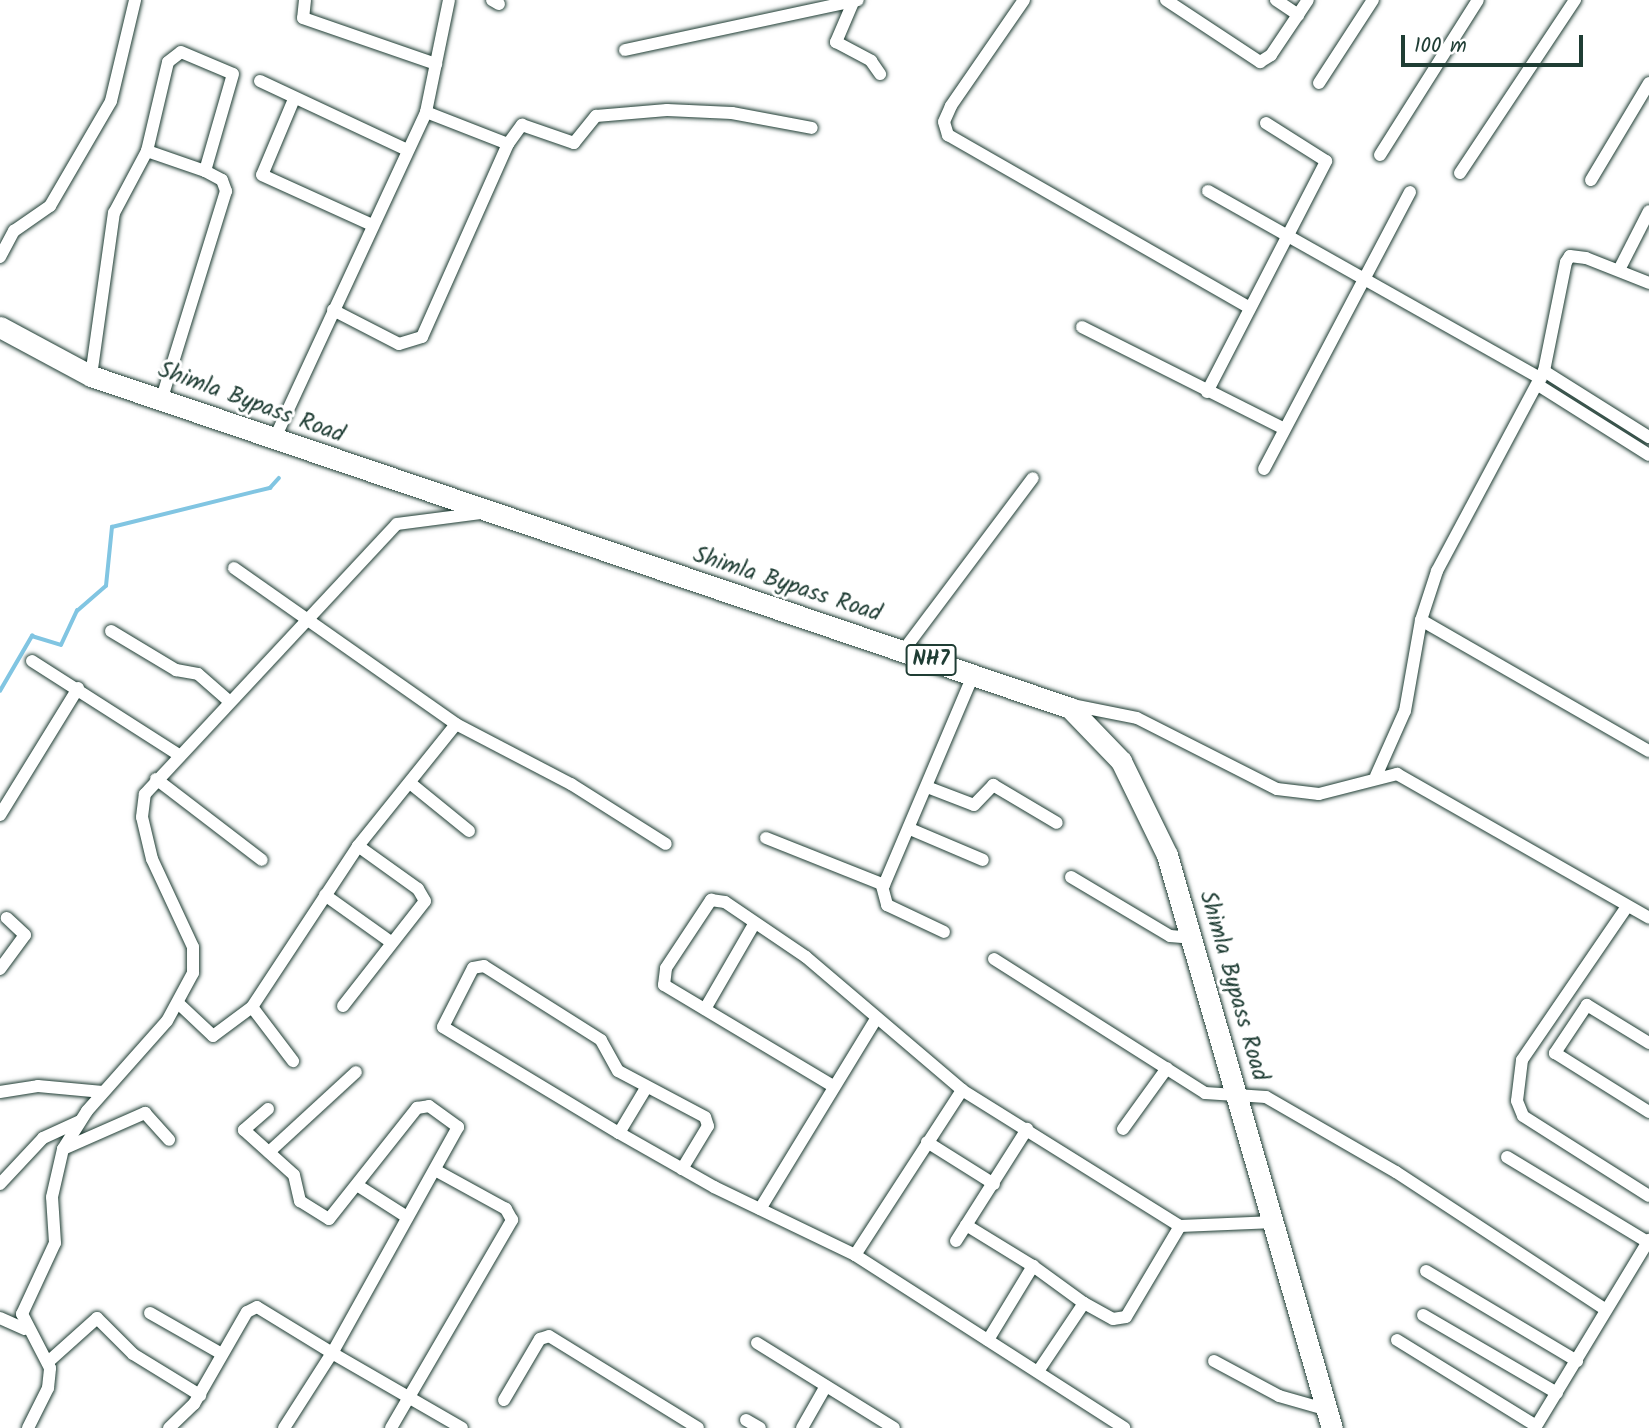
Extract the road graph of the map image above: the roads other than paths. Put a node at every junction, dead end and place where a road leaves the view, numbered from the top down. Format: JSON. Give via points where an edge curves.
{"nodes":[{"id":1,"x":135,"y":0,"type":"edge"},
{"id":2,"x":305,"y":0,"type":"edge"},
{"id":3,"x":449,"y":0,"type":"edge"},
{"id":4,"x":855,"y":0,"type":"edge"},
{"id":5,"x":1024,"y":0,"type":"edge"},
{"id":6,"x":1166,"y":0,"type":"edge"},
{"id":7,"x":1276,"y":0,"type":"edge"},
{"id":8,"x":1308,"y":0,"type":"edge"},
{"id":9,"x":1373,"y":0,"type":"edge"},
{"id":10,"x":1478,"y":0,"type":"edge"},
{"id":11,"x":1575,"y":0,"type":"edge"},
{"id":12,"x":1298,"y":15,"type":"junction"},
{"id":13,"x":625,"y":50,"type":"dead end"},
{"id":14,"x":436,"y":64,"type":"junction"},
{"id":15,"x":880,"y":74,"type":"dead end"},
{"id":16,"x":260,"y":80,"type":"dead end"},
{"id":17,"x":1319,"y":83,"type":"dead end"},
{"id":18,"x":1649,"y":83,"type":"edge"},
{"id":19,"x":294,"y":99,"type":"junction"},
{"id":20,"x":426,"y":112,"type":"junction"},
{"id":21,"x":1266,"y":123,"type":"dead end"},
{"id":22,"x":812,"y":128,"type":"dead end"},
{"id":23,"x":508,"y":144,"type":"junction"},
{"id":24,"x":407,"y":150,"type":"junction"},
{"id":25,"x":146,"y":151,"type":"junction"},
{"id":26,"x":1380,"y":155,"type":"dead end"},
{"id":27,"x":205,"y":171,"type":"junction"},
{"id":28,"x":1460,"y":173,"type":"dead end"},
{"id":29,"x":1591,"y":180,"type":"dead end"},
{"id":30,"x":1208,"y":191,"type":"dead end"},
{"id":31,"x":1410,"y":192,"type":"dead end"},
{"id":32,"x":1647,"y":218,"type":"edge"},
{"id":33,"x":372,"y":225,"type":"junction"},
{"id":34,"x":1286,"y":232,"type":"junction"},
{"id":35,"x":0,"y":257,"type":"edge"},
{"id":36,"x":1619,"y":270,"type":"junction"},
{"id":37,"x":1362,"y":273,"type":"junction"},
{"id":38,"x":1649,"y":283,"type":"edge"},
{"id":39,"x":1248,"y":307,"type":"junction"},
{"id":40,"x":333,"y":310,"type":"junction"},
{"id":41,"x":0,"y":327,"type":"edge"},
{"id":42,"x":1082,"y":327,"type":"dead end"},
{"id":43,"x":91,"y":376,"type":"junction"},
{"id":44,"x":1541,"y":378,"type":"junction"},
{"id":45,"x":1206,"y":392,"type":"junction"},
{"id":46,"x":162,"y":398,"type":"junction"},
{"id":47,"x":1283,"y":428,"type":"junction"},
{"id":48,"x":1649,"y":437,"type":"edge"},
{"id":49,"x":274,"y":440,"type":"junction"},
{"id":50,"x":1649,"y":454,"type":"edge"},
{"id":51,"x":1264,"y":469,"type":"dead end"},
{"id":52,"x":1034,"y":478,"type":"dead end"},
{"id":53,"x":483,"y":513,"type":"junction"},
{"id":54,"x":234,"y":568,"type":"dead end"},
{"id":55,"x":304,"y":620,"type":"junction"},
{"id":56,"x":1421,"y":620,"type":"junction"},
{"id":57,"x":111,"y":631,"type":"dead end"},
{"id":58,"x":903,"y":651,"type":"junction"},
{"id":59,"x":32,"y":661,"type":"dead end"},
{"id":60,"x":974,"y":673,"type":"junction"},
{"id":61,"x":78,"y":688,"type":"junction"},
{"id":62,"x":229,"y":701,"type":"junction"},
{"id":63,"x":1058,"y":702,"type":"junction"},
{"id":64,"x":456,"y":724,"type":"junction"},
{"id":65,"x":1649,"y":751,"type":"edge"},
{"id":66,"x":179,"y":755,"type":"junction"},
{"id":67,"x":1376,"y":776,"type":"junction"},
{"id":68,"x":156,"y":779,"type":"junction"},
{"id":69,"x":410,"y":783,"type":"junction"},
{"id":70,"x":927,"y":787,"type":"junction"},
{"id":71,"x":0,"y":815,"type":"edge"},
{"id":72,"x":1057,"y":823,"type":"dead end"},
{"id":73,"x":910,"y":829,"type":"junction"},
{"id":74,"x":469,"y":831,"type":"dead end"},
{"id":75,"x":766,"y":838,"type":"dead end"},
{"id":76,"x":666,"y":844,"type":"dead end"},
{"id":77,"x":358,"y":846,"type":"junction"},
{"id":78,"x":262,"y":860,"type":"dead end"},
{"id":79,"x":983,"y":860,"type":"dead end"},
{"id":80,"x":1071,"y":877,"type":"dead end"},
{"id":81,"x":882,"y":886,"type":"junction"},
{"id":82,"x":326,"y":895,"type":"junction"},
{"id":83,"x":1626,"y":908,"type":"junction"},
{"id":84,"x":7,"y":918,"type":"dead end"},
{"id":85,"x":1649,"y":918,"type":"edge"},
{"id":86,"x":754,"y":924,"type":"junction"},
{"id":87,"x":944,"y":932,"type":"dead end"},
{"id":88,"x":1194,"y":938,"type":"junction"},
{"id":89,"x":391,"y":943,"type":"junction"},
{"id":90,"x":994,"y":958,"type":"dead end"},
{"id":91,"x":0,"y":969,"type":"edge"},
{"id":92,"x":178,"y":1003,"type":"junction"},
{"id":93,"x":343,"y":1006,"type":"dead end"},
{"id":94,"x":252,"y":1007,"type":"junction"},
{"id":95,"x":705,"y":1009,"type":"junction"},
{"id":96,"x":876,"y":1019,"type":"junction"},
{"id":97,"x":1649,"y":1043,"type":"edge"},
{"id":98,"x":293,"y":1061,"type":"dead end"},
{"id":99,"x":1167,"y":1068,"type":"junction"},
{"id":100,"x":356,"y":1072,"type":"dead end"},
{"id":101,"x":833,"y":1086,"type":"junction"},
{"id":102,"x":646,"y":1088,"type":"junction"},
{"id":103,"x":962,"y":1090,"type":"junction"},
{"id":104,"x":0,"y":1092,"type":"edge"},
{"id":105,"x":103,"y":1093,"type":"junction"},
{"id":106,"x":1238,"y":1100,"type":"junction"},
{"id":107,"x":268,"y":1109,"type":"dead end"},
{"id":108,"x":1649,"y":1112,"type":"edge"},
{"id":109,"x":80,"y":1121,"type":"junction"},
{"id":110,"x":1027,"y":1129,"type":"junction"},
{"id":111,"x":1124,"y":1129,"type":"dead end"},
{"id":112,"x":619,"y":1133,"type":"junction"},
{"id":113,"x":169,"y":1140,"type":"dead end"},
{"id":114,"x":927,"y":1142,"type":"junction"},
{"id":115,"x":63,"y":1149,"type":"junction"},
{"id":116,"x":269,"y":1152,"type":"junction"},
{"id":117,"x":1507,"y":1157,"type":"dead end"},
{"id":118,"x":682,"y":1168,"type":"junction"},
{"id":119,"x":435,"y":1170,"type":"junction"},
{"id":120,"x":0,"y":1184,"type":"edge"},
{"id":121,"x":994,"y":1184,"type":"junction"},
{"id":122,"x":360,"y":1187,"type":"junction"},
{"id":123,"x":1649,"y":1196,"type":"edge"},
{"id":124,"x":760,"y":1209,"type":"junction"},
{"id":125,"x":407,"y":1217,"type":"junction"},
{"id":126,"x":1275,"y":1222,"type":"junction"},
{"id":127,"x":966,"y":1225,"type":"junction"},
{"id":128,"x":1180,"y":1226,"type":"junction"},
{"id":129,"x":956,"y":1241,"type":"dead end"},
{"id":130,"x":1649,"y":1242,"type":"edge"},
{"id":131,"x":855,"y":1255,"type":"junction"},
{"id":132,"x":1033,"y":1266,"type":"junction"},
{"id":133,"x":1426,"y":1271,"type":"dead end"},
{"id":134,"x":1084,"y":1303,"type":"junction"},
{"id":135,"x":1606,"y":1310,"type":"junction"},
{"id":136,"x":150,"y":1313,"type":"dead end"},
{"id":137,"x":1423,"y":1315,"type":"dead end"},
{"id":138,"x":0,"y":1318,"type":"edge"},
{"id":139,"x":26,"y":1329,"type":"junction"},
{"id":140,"x":988,"y":1340,"type":"junction"},
{"id":141,"x":1397,"y":1340,"type":"dead end"},
{"id":142,"x":757,"y":1343,"type":"dead end"},
{"id":143,"x":332,"y":1353,"type":"junction"},
{"id":144,"x":222,"y":1354,"type":"junction"},
{"id":145,"x":1214,"y":1361,"type":"dead end"},
{"id":146,"x":1577,"y":1361,"type":"junction"},
{"id":147,"x":48,"y":1362,"type":"junction"},
{"id":148,"x":1039,"y":1370,"type":"junction"},
{"id":149,"x":826,"y":1386,"type":"junction"},
{"id":150,"x":1556,"y":1393,"type":"junction"},
{"id":151,"x":200,"y":1395,"type":"junction"},
{"id":152,"x":409,"y":1397,"type":"junction"},
{"id":153,"x":505,"y":1400,"type":"dead end"},
{"id":154,"x":1330,"y":1419,"type":"edge"},
{"id":155,"x":746,"y":1420,"type":"dead end"},
{"id":156,"x":1535,"y":1427,"type":"edge"},
{"id":157,"x":27,"y":1428,"type":"edge"},
{"id":158,"x":169,"y":1428,"type":"edge"},
{"id":159,"x":284,"y":1428,"type":"edge"},
{"id":160,"x":391,"y":1428,"type":"edge"},
{"id":161,"x":462,"y":1428,"type":"edge"},
{"id":162,"x":698,"y":1428,"type":"edge"},
{"id":163,"x":760,"y":1428,"type":"edge"},
{"id":164,"x":802,"y":1428,"type":"edge"},
{"id":165,"x":894,"y":1428,"type":"edge"},
{"id":166,"x":1124,"y":1428,"type":"edge"}],
"edges":[{"from":1,"to":35,"type":"street","via":[[111,101],[57,196],[14,231]]},
{"from":2,"to":14,"type":"street","via":[[303,18]]},
{"from":3,"to":14,"type":"street"},
{"from":4,"to":13,"type":"street"},
{"from":4,"to":15,"type":"street","via":[[836,42],[869,59]]},
{"from":5,"to":39,"type":"street","via":[[951,106],[944,122],[948,135]]},
{"from":6,"to":12,"type":"street","via":[[1260,62]]},
{"from":7,"to":12,"type":"street"},
{"from":8,"to":12,"type":"street"},
{"from":9,"to":17,"type":"street"},
{"from":10,"to":26,"type":"street"},
{"from":11,"to":28,"type":"street"},
{"from":14,"to":20,"type":"street"},
{"from":16,"to":19,"type":"street"},
{"from":18,"to":29,"type":"street"},
{"from":19,"to":24,"type":"street"},
{"from":19,"to":33,"type":"street","via":[[262,175]]},
{"from":20,"to":23,"type":"street"},
{"from":20,"to":24,"type":"street"},
{"from":21,"to":34,"type":"street","via":[[1326,161]]},
{"from":22,"to":23,"type":"street","via":[[732,113],[667,110],[596,116],[574,143],[523,125]]},
{"from":23,"to":40,"type":"street","via":[[418,342],[399,344]]},
{"from":24,"to":33,"type":"street"},
{"from":25,"to":27,"type":"street"},
{"from":25,"to":27,"type":"street","via":[[170,58],[181,52],[233,75]]},
{"from":25,"to":43,"type":"street","via":[[114,213]]},
{"from":27,"to":46,"type":"street","via":[[222,180],[226,191]]},
{"from":30,"to":34,"type":"street"},
{"from":31,"to":37,"type":"street"},
{"from":32,"to":36,"type":"street"},
{"from":33,"to":40,"type":"street"},
{"from":34,"to":37,"type":"street"},
{"from":34,"to":39,"type":"street"},
{"from":36,"to":38,"type":"street"},
{"from":36,"to":44,"type":"street","via":[[1570,256]]},
{"from":37,"to":44,"type":"street"},
{"from":37,"to":47,"type":"street"},
{"from":39,"to":45,"type":"street"},
{"from":40,"to":49,"type":"street"},
{"from":41,"to":43,"type":"highway","name":"Shimla Bypass Road","number":"NH7"},
{"from":42,"to":45,"type":"street"},
{"from":43,"to":46,"type":"highway","name":"Shimla Bypass Road","number":"NH7"},
{"from":44,"to":48,"type":"street"},
{"from":44,"to":50,"type":"street"},
{"from":44,"to":56,"type":"street","via":[[1437,571]]},
{"from":45,"to":47,"type":"street"},
{"from":46,"to":49,"type":"highway","name":"Shimla Bypass Road","number":"NH7"},
{"from":47,"to":51,"type":"street"},
{"from":49,"to":53,"type":"highway","name":"Shimla Bypass Road","number":"NH7"},
{"from":52,"to":58,"type":"street"},
{"from":53,"to":55,"type":"street","via":[[397,524]]},
{"from":53,"to":58,"type":"highway","name":"Shimla Bypass Road","number":"NH7"},
{"from":54,"to":55,"type":"street"},
{"from":55,"to":62,"type":"street"},
{"from":55,"to":64,"type":"street"},
{"from":56,"to":65,"type":"street"},
{"from":56,"to":67,"type":"street","via":[[1405,711]]},
{"from":57,"to":62,"type":"street","via":[[176,670],[198,674]]},
{"from":58,"to":60,"type":"highway","name":"Shimla Bypass Road","number":"NH7"},
{"from":59,"to":61,"type":"street"},
{"from":60,"to":63,"type":"highway","name":"Shimla Bypass Road","number":"NH7"},
{"from":60,"to":70,"type":"street"},
{"from":61,"to":66,"type":"street"},
{"from":61,"to":71,"type":"street"},
{"from":62,"to":66,"type":"street"},
{"from":63,"to":67,"type":"street","via":[[1137,718],[1277,789],[1319,794]]},
{"from":63,"to":88,"type":"highway","name":"Shimla Bypass Road","number":"NH7","via":[[1097,731],[1121,761],[1167,855]]},
{"from":64,"to":69,"type":"street"},
{"from":64,"to":76,"type":"street","via":[[571,784]]},
{"from":66,"to":68,"type":"street"},
{"from":67,"to":83,"type":"street","via":[[1409,779]]},
{"from":68,"to":78,"type":"street"},
{"from":68,"to":92,"type":"street","via":[[145,794],[142,817],[160,879],[193,947],[193,973]]},
{"from":69,"to":74,"type":"street"},
{"from":69,"to":77,"type":"street"},
{"from":70,"to":72,"type":"street","via":[[976,805],[993,785]]},
{"from":70,"to":73,"type":"street"},
{"from":73,"to":79,"type":"street"},
{"from":73,"to":81,"type":"street"},
{"from":75,"to":81,"type":"street"},
{"from":77,"to":82,"type":"street"},
{"from":77,"to":89,"type":"street","via":[[424,896],[424,904]]},
{"from":80,"to":88,"type":"street","via":[[1170,936]]},
{"from":81,"to":87,"type":"street","via":[[887,905]]},
{"from":82,"to":89,"type":"street"},
{"from":82,"to":94,"type":"street"},
{"from":83,"to":85,"type":"street"},
{"from":83,"to":123,"type":"street","via":[[1522,1060],[1517,1101],[1523,1116]]},
{"from":84,"to":91,"type":"street","via":[[24,935]]},
{"from":86,"to":95,"type":"street"},
{"from":86,"to":95,"type":"street","via":[[711,900],[666,968],[664,985]]},
{"from":86,"to":96,"type":"street","via":[[833,978]]},
{"from":88,"to":106,"type":"highway","name":"Shimla Bypass Road","number":"NH7"},
{"from":89,"to":93,"type":"street"},
{"from":90,"to":99,"type":"street"},
{"from":92,"to":94,"type":"street","via":[[213,1036]]},
{"from":92,"to":105,"type":"street"},
{"from":94,"to":98,"type":"street"},
{"from":95,"to":101,"type":"street"},
{"from":96,"to":101,"type":"street"},
{"from":96,"to":103,"type":"street"},
{"from":97,"to":108,"type":"street","via":[[1587,1005],[1555,1053]]},
{"from":99,"to":106,"type":"street","via":[[1213,1096]]},
{"from":99,"to":111,"type":"street"},
{"from":100,"to":116,"type":"street"},
{"from":101,"to":124,"type":"street"},
{"from":102,"to":112,"type":"street"},
{"from":102,"to":112,"type":"street","via":[[618,1071],[601,1040],[484,966],[469,973],[443,1027]]},
{"from":102,"to":118,"type":"street","via":[[707,1120]]},
{"from":103,"to":110,"type":"street"},
{"from":103,"to":114,"type":"street"},
{"from":104,"to":105,"type":"street","via":[[37,1086]]},
{"from":105,"to":109,"type":"street"},
{"from":106,"to":126,"type":"highway","name":"Shimla Bypass Road","number":"NH7"},
{"from":106,"to":135,"type":"street","via":[[1266,1097],[1396,1172]]},
{"from":107,"to":116,"type":"street","via":[[243,1127]]},
{"from":109,"to":115,"type":"street"},
{"from":109,"to":120,"type":"street","via":[[43,1138]]},
{"from":110,"to":121,"type":"street"},
{"from":110,"to":128,"type":"street"},
{"from":112,"to":118,"type":"street"},
{"from":113,"to":115,"type":"street","via":[[145,1113]]},
{"from":114,"to":121,"type":"street"},
{"from":114,"to":131,"type":"street"},
{"from":115,"to":139,"type":"street","via":[[52,1197],[55,1243],[23,1307]]},
{"from":116,"to":122,"type":"street","via":[[294,1175],[300,1201],[318,1216],[334,1217]]},
{"from":117,"to":130,"type":"street"},
{"from":118,"to":124,"type":"street"},
{"from":119,"to":122,"type":"street","via":[[459,1129],[421,1105]]},
{"from":119,"to":125,"type":"street"},
{"from":119,"to":152,"type":"street","via":[[506,1209],[512,1220]]},
{"from":121,"to":127,"type":"street"},
{"from":122,"to":125,"type":"street"},
{"from":124,"to":131,"type":"street"},
{"from":125,"to":143,"type":"street"},
{"from":126,"to":128,"type":"street"},
{"from":126,"to":154,"type":"highway","name":"Shimla Bypass Road","number":"NH7"},
{"from":127,"to":129,"type":"street"},
{"from":127,"to":132,"type":"street"},
{"from":128,"to":134,"type":"street","via":[[1126,1318],[1113,1320]]},
{"from":130,"to":135,"type":"street"},
{"from":131,"to":140,"type":"street"},
{"from":132,"to":134,"type":"street"},
{"from":132,"to":140,"type":"street"},
{"from":133,"to":146,"type":"street"},
{"from":134,"to":148,"type":"street"},
{"from":135,"to":146,"type":"street"},
{"from":136,"to":144,"type":"street"},
{"from":137,"to":150,"type":"street"},
{"from":138,"to":139,"type":"street"},
{"from":139,"to":147,"type":"street"},
{"from":140,"to":148,"type":"street"},
{"from":141,"to":156,"type":"street"},
{"from":142,"to":149,"type":"street"},
{"from":143,"to":144,"type":"street","via":[[257,1307],[247,1312]]},
{"from":143,"to":152,"type":"street"},
{"from":143,"to":159,"type":"street"},
{"from":144,"to":151,"type":"street"},
{"from":145,"to":154,"type":"street"},
{"from":146,"to":150,"type":"street"},
{"from":147,"to":151,"type":"street","via":[[97,1318],[133,1354]]},
{"from":147,"to":157,"type":"street","via":[[48,1388]]},
{"from":148,"to":166,"type":"street"},
{"from":149,"to":164,"type":"street"},
{"from":149,"to":165,"type":"street"},
{"from":150,"to":156,"type":"street"},
{"from":151,"to":158,"type":"street"},
{"from":152,"to":160,"type":"street"},
{"from":152,"to":161,"type":"street"},
{"from":153,"to":162,"type":"street","via":[[540,1339],[549,1336]]},
{"from":155,"to":163,"type":"street"}]}
